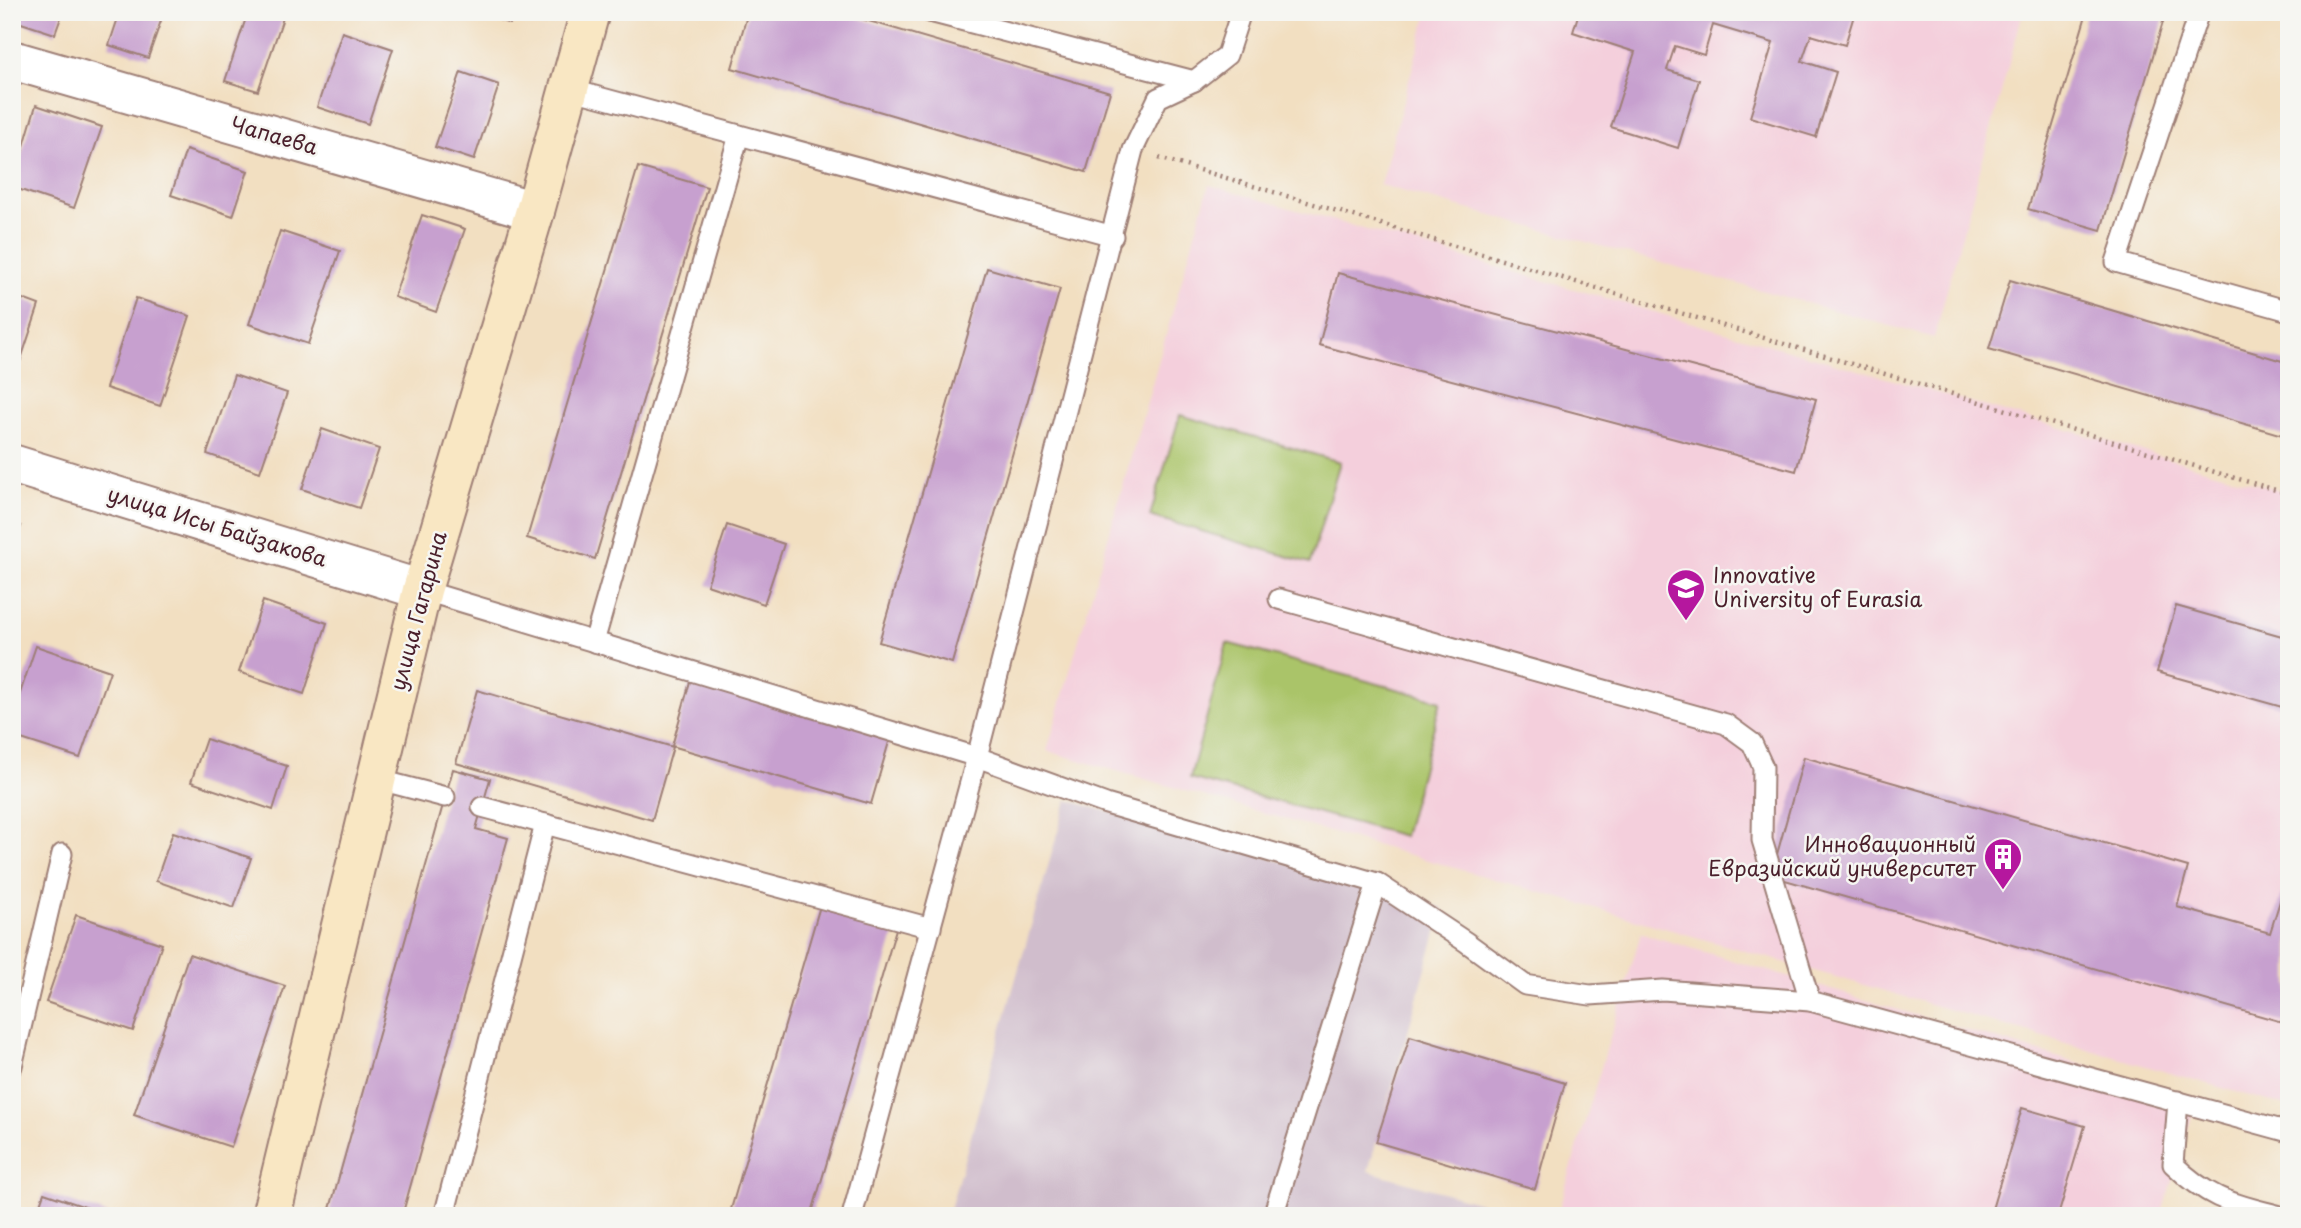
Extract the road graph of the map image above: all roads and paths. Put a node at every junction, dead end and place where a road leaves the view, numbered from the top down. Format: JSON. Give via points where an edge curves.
{"nodes":[{"id":1,"x":590,"y":12,"type":"edge"},
{"id":2,"x":930,"y":12,"type":"edge"},
{"id":3,"x":1241,"y":12,"type":"edge"},
{"id":4,"x":2199,"y":12,"type":"edge"},
{"id":5,"x":12,"y":60,"type":"edge"},
{"id":6,"x":1194,"y":80,"type":"junction"},
{"id":7,"x":569,"y":89,"type":"junction"},
{"id":8,"x":739,"y":135,"type":"junction"},
{"id":9,"x":1133,"y":150,"type":"junction"},
{"id":10,"x":535,"y":211,"type":"junction"},
{"id":11,"x":1113,"y":236,"type":"junction"},
{"id":12,"x":2289,"y":311,"type":"edge"},
{"id":13,"x":12,"y":464,"type":"edge"},
{"id":14,"x":2289,"y":494,"type":"edge"},
{"id":15,"x":422,"y":590,"type":"junction"},
{"id":16,"x":1279,"y":599,"type":"dead end"},
{"id":17,"x":594,"y":642,"type":"junction"},
{"id":18,"x":977,"y":757,"type":"junction"},
{"id":19,"x":376,"y":779,"type":"junction"},
{"id":20,"x":445,"y":797,"type":"dead end"},
{"id":21,"x":482,"y":807,"type":"dead end"},
{"id":22,"x":545,"y":824,"type":"junction"},
{"id":23,"x":62,"y":854,"type":"dead end"},
{"id":24,"x":1377,"y":883,"type":"junction"},
{"id":25,"x":931,"y":928,"type":"junction"},
{"id":26,"x":1810,"y":1001,"type":"junction"},
{"id":27,"x":12,"y":1066,"type":"edge"},
{"id":28,"x":2178,"y":1101,"type":"junction"},
{"id":29,"x":2289,"y":1132,"type":"edge"},
{"id":30,"x":271,"y":1216,"type":"edge"},
{"id":31,"x":444,"y":1216,"type":"edge"},
{"id":32,"x":852,"y":1216,"type":"edge"},
{"id":33,"x":1273,"y":1216,"type":"edge"},
{"id":34,"x":2280,"y":1216,"type":"edge"}],
"edges":[{"from":1,"to":7,"type":"street","name":"улица Гагарина"},
{"from":2,"to":6,"type":"lane"},
{"from":3,"to":6,"type":"lane","via":[[1227,54]]},
{"from":4,"to":12,"type":"lane","via":[[2116,262]]},
{"from":5,"to":10,"type":"street","name":"Чапаева"},
{"from":6,"to":9,"type":"lane","via":[[1158,98]]},
{"from":7,"to":8,"type":"lane"},
{"from":7,"to":10,"type":"street","name":"улица Гагарина"},
{"from":8,"to":11,"type":"lane"},
{"from":8,"to":17,"type":"lane"},
{"from":9,"to":11,"type":"lane"},
{"from":9,"to":14,"type":"path"},
{"from":10,"to":15,"type":"street","name":"улица Гагарина"},
{"from":11,"to":18,"type":"lane"},
{"from":13,"to":15,"type":"street","name":"улица Исы Байзакова"},
{"from":15,"to":17,"type":"lane"},
{"from":15,"to":19,"type":"street","name":"улица Гагарина"},
{"from":16,"to":26,"type":"lane","via":[[1726,724],[1752,743],[1763,767],[1762,840]]},
{"from":17,"to":18,"type":"lane"},
{"from":18,"to":24,"type":"lane","via":[[1107,804]]},
{"from":18,"to":25,"type":"lane"},
{"from":19,"to":20,"type":"lane"},
{"from":19,"to":30,"type":"street","name":"улица Гагарина"},
{"from":21,"to":22,"type":"lane"},
{"from":22,"to":25,"type":"lane"},
{"from":22,"to":31,"type":"lane"},
{"from":23,"to":27,"type":"lane"},
{"from":24,"to":26,"type":"lane","via":[[1525,985],[1590,995],[1663,990]]},
{"from":24,"to":33,"type":"lane"},
{"from":25,"to":32,"type":"lane"},
{"from":26,"to":28,"type":"lane"},
{"from":28,"to":29,"type":"lane"},
{"from":28,"to":34,"type":"lane","via":[[2173,1164],[2196,1186],[2221,1200]]}]}
